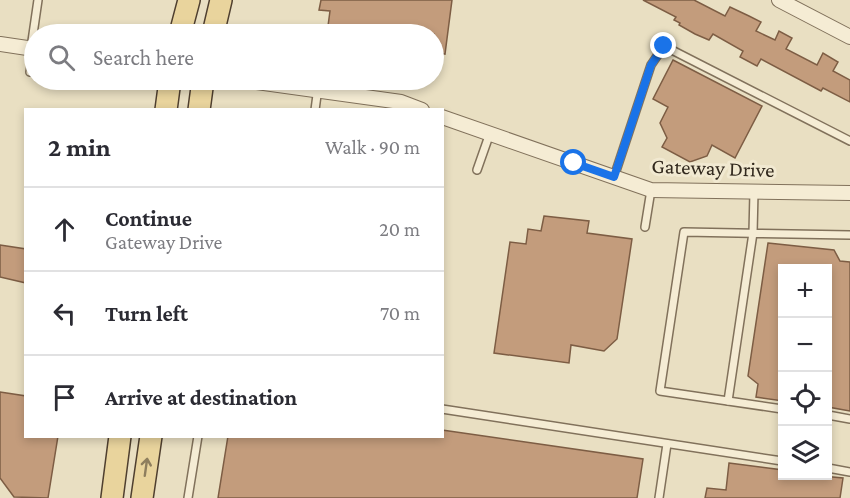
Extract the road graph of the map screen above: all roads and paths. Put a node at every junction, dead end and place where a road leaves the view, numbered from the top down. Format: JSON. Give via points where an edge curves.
{"nodes":[{"id":1,"x":38,"y":0,"type":"edge"},
{"id":2,"x":189,"y":0,"type":"edge"},
{"id":3,"x":221,"y":0,"type":"edge"},
{"id":4,"x":785,"y":2,"type":"edge"},
{"id":5,"x":36,"y":24,"type":"edge"},
{"id":6,"x":183,"y":24,"type":"edge"},
{"id":7,"x":215,"y":24,"type":"edge"},
{"id":8,"x":850,"y":37,"type":"edge"},
{"id":9,"x":0,"y":44,"type":"edge"},
{"id":10,"x":24,"y":48,"type":"edge"},
{"id":11,"x":169,"y":90,"type":"edge"},
{"id":12,"x":202,"y":90,"type":"edge"},
{"id":13,"x":317,"y":90,"type":"edge"},
{"id":14,"x":343,"y":90,"type":"edge"},
{"id":15,"x":166,"y":108,"type":"edge"},
{"id":16,"x":199,"y":108,"type":"edge"},
{"id":17,"x":315,"y":108,"type":"edge"},
{"id":18,"x":417,"y":108,"type":"edge"},
{"id":19,"x":444,"y":118,"type":"edge"},
{"id":20,"x":490,"y":133,"type":"junction"},
{"id":21,"x":850,"y":141,"type":"edge"},
{"id":22,"x":477,"y":170,"type":"dead end"},
{"id":23,"x":614,"y":177,"type":"junction"},
{"id":24,"x":651,"y":190,"type":"junction"},
{"id":25,"x":754,"y":191,"type":"junction"},
{"id":26,"x":850,"y":193,"type":"edge"},
{"id":27,"x":645,"y":227,"type":"dead end"},
{"id":28,"x":753,"y":233,"type":"junction"},
{"id":29,"x":850,"y":235,"type":"edge"},
{"id":30,"x":728,"y":401,"type":"junction"},
{"id":31,"x":778,"y":408,"type":"edge"},
{"id":32,"x":444,"y":409,"type":"edge"},
{"id":33,"x":832,"y":417,"type":"edge"},
{"id":34,"x":850,"y":419,"type":"edge"},
{"id":35,"x":120,"y":438,"type":"edge"},
{"id":36,"x":151,"y":438,"type":"edge"},
{"id":37,"x":198,"y":438,"type":"edge"},
{"id":38,"x":667,"y":444,"type":"junction"},
{"id":39,"x":778,"y":460,"type":"edge"},
{"id":40,"x":832,"y":469,"type":"edge"},
{"id":41,"x":850,"y":472,"type":"edge"},
{"id":42,"x":112,"y":498,"type":"edge"},
{"id":43,"x":142,"y":498,"type":"edge"},
{"id":44,"x":188,"y":498,"type":"edge"},
{"id":45,"x":659,"y":498,"type":"edge"}],
"edges":[{"from":1,"to":5,"type":"lane"},
{"from":2,"to":6,"type":"main road"},
{"from":3,"to":7,"type":"main road"},
{"from":4,"to":8,"type":"street"},
{"from":9,"to":10,"type":"street"},
{"from":11,"to":15,"type":"main road"},
{"from":12,"to":16,"type":"main road"},
{"from":13,"to":17,"type":"lane"},
{"from":14,"to":18,"type":"street"},
{"from":19,"to":20,"type":"street","name":"Gateway Drive"},
{"from":20,"to":22,"type":"lane"},
{"from":20,"to":23,"type":"street","name":"Gateway Drive"},
{"from":21,"to":23,"type":"lane","via":[[664,46],[651,65]]},
{"from":23,"to":24,"type":"street","name":"Gateway Drive"},
{"from":24,"to":25,"type":"street","name":"Gateway Drive"},
{"from":24,"to":27,"type":"lane"},
{"from":25,"to":26,"type":"street","name":"Gateway Drive"},
{"from":25,"to":28,"type":"lane"},
{"from":28,"to":29,"type":"lane"},
{"from":28,"to":30,"type":"lane"},
{"from":28,"to":30,"type":"lane","via":[[684,232],[660,391]]},
{"from":30,"to":31,"type":"lane"},
{"from":32,"to":38,"type":"lane"},
{"from":33,"to":34,"type":"lane"},
{"from":35,"to":42,"type":"main road"},
{"from":43,"to":36,"type":"main road","one_way":true},
{"from":37,"to":44,"type":"lane"},
{"from":38,"to":39,"type":"lane"},
{"from":38,"to":45,"type":"lane"},
{"from":40,"to":41,"type":"lane"}]}
